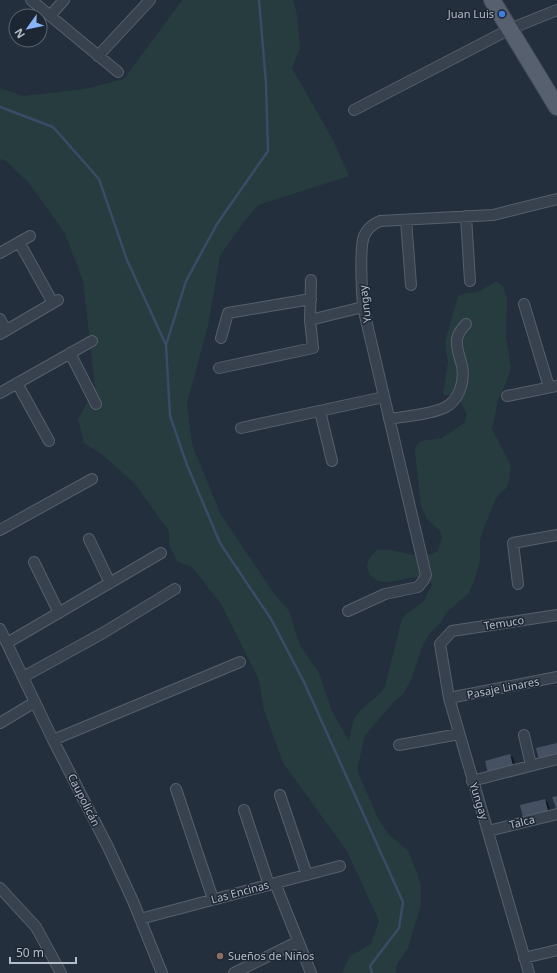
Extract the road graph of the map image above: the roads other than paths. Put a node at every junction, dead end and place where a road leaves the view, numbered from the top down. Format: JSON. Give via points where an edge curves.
{"nodes":[{"id":1,"x":31,"y":0,"type":"edge"},
{"id":2,"x":64,"y":0,"type":"edge"},
{"id":3,"x":150,"y":0,"type":"edge"},
{"id":4,"x":492,"y":0,"type":"edge"},
{"id":5,"x":557,"y":10,"type":"edge"},
{"id":6,"x":50,"y":16,"type":"junction"},
{"id":7,"x":510,"y":30,"type":"junction"},
{"id":8,"x":98,"y":56,"type":"junction"},
{"id":9,"x":118,"y":72,"type":"dead end"},
{"id":10,"x":555,"y":99,"type":"edge"},
{"id":11,"x":354,"y":110,"type":"dead end"},
{"id":12,"x":557,"y":200,"type":"edge"},
{"id":13,"x":466,"y":216,"type":"junction"},
{"id":14,"x":406,"y":220,"type":"junction"},
{"id":15,"x":30,"y":236,"type":"dead end"},
{"id":16,"x":19,"y":242,"type":"junction"},
{"id":17,"x":0,"y":253,"type":"edge"},
{"id":18,"x":311,"y":280,"type":"dead end"},
{"id":19,"x":470,"y":281,"type":"dead end"},
{"id":20,"x":411,"y":285,"type":"dead end"},
{"id":21,"x":311,"y":299,"type":"junction"},
{"id":22,"x":524,"y":304,"type":"dead end"},
{"id":23,"x":363,"y":307,"type":"junction"},
{"id":24,"x":0,"y":319,"type":"edge"},
{"id":25,"x":310,"y":320,"type":"junction"},
{"id":26,"x":466,"y":324,"type":"dead end"},
{"id":27,"x":3,"y":332,"type":"edge"},
{"id":28,"x":221,"y":338,"type":"dead end"},
{"id":29,"x":92,"y":341,"type":"dead end"},
{"id":30,"x":70,"y":353,"type":"junction"},
{"id":31,"x":219,"y":368,"type":"dead end"},
{"id":32,"x":17,"y":384,"type":"junction"},
{"id":33,"x":553,"y":387,"type":"edge"},
{"id":34,"x":0,"y":393,"type":"edge"},
{"id":35,"x":507,"y":396,"type":"dead end"},
{"id":36,"x":384,"y":397,"type":"junction"},
{"id":37,"x":96,"y":404,"type":"dead end"},
{"id":38,"x":320,"y":411,"type":"junction"},
{"id":39,"x":389,"y":419,"type":"junction"},
{"id":40,"x":241,"y":428,"type":"dead end"},
{"id":41,"x":49,"y":442,"type":"dead end"},
{"id":42,"x":332,"y":461,"type":"dead end"},
{"id":43,"x":92,"y":479,"type":"dead end"},
{"id":44,"x":0,"y":530,"type":"edge"},
{"id":45,"x":557,"y":535,"type":"edge"},
{"id":46,"x":89,"y":539,"type":"dead end"},
{"id":47,"x":161,"y":553,"type":"dead end"},
{"id":48,"x":34,"y":562,"type":"dead end"},
{"id":49,"x":110,"y":583,"type":"junction"},
{"id":50,"x":518,"y":584,"type":"dead end"},
{"id":51,"x":175,"y":589,"type":"dead end"},
{"id":52,"x":348,"y":611,"type":"dead end"},
{"id":53,"x":59,"y":613,"type":"junction"},
{"id":54,"x":557,"y":615,"type":"edge"},
{"id":55,"x":0,"y":629,"type":"edge"},
{"id":56,"x":452,"y":632,"type":"joint"},
{"id":57,"x":7,"y":643,"type":"junction"},
{"id":58,"x":240,"y":662,"type":"dead end"},
{"id":59,"x":23,"y":677,"type":"junction"},
{"id":60,"x":557,"y":677,"type":"edge"},
{"id":61,"x":449,"y":698,"type":"junction"},
{"id":62,"x":35,"y":702,"type":"junction"},
{"id":63,"x":0,"y":723,"type":"edge"},
{"id":64,"x":459,"y":734,"type":"junction"},
{"id":65,"x":524,"y":735,"type":"dead end"},
{"id":66,"x":53,"y":740,"type":"junction"},
{"id":67,"x":399,"y":745,"type":"dead end"},
{"id":68,"x":557,"y":759,"type":"edge"},
{"id":69,"x":531,"y":766,"type":"junction"},
{"id":70,"x":472,"y":781,"type":"junction"},
{"id":71,"x":176,"y":789,"type":"dead end"},
{"id":72,"x":280,"y":794,"type":"dead end"},
{"id":73,"x":244,"y":810,"type":"dead end"},
{"id":74,"x":557,"y":814,"type":"edge"},
{"id":75,"x":488,"y":831,"type":"junction"},
{"id":76,"x":340,"y":866,"type":"dead end"},
{"id":77,"x":307,"y":875,"type":"junction"},
{"id":78,"x":272,"y":884,"type":"junction"},
{"id":79,"x":0,"y":888,"type":"edge"},
{"id":80,"x":213,"y":899,"type":"junction"},
{"id":81,"x":140,"y":919,"type":"junction"},
{"id":82,"x":297,"y":942,"type":"junction"},
{"id":83,"x":557,"y":950,"type":"edge"},
{"id":84,"x":524,"y":958,"type":"junction"},
{"id":85,"x":61,"y":973,"type":"edge"},
{"id":86,"x":162,"y":973,"type":"edge"},
{"id":87,"x":234,"y":973,"type":"edge"},
{"id":88,"x":311,"y":973,"type":"edge"},
{"id":89,"x":528,"y":973,"type":"edge"}],
"edges":[{"from":1,"to":6,"type":"street"},
{"from":2,"to":6,"type":"street"},
{"from":3,"to":8,"type":"street"},
{"from":4,"to":7,"type":"main road"},
{"from":5,"to":7,"type":"street"},
{"from":6,"to":8,"type":"street"},
{"from":7,"to":10,"type":"main road"},
{"from":7,"to":11,"type":"street"},
{"from":8,"to":9,"type":"street"},
{"from":12,"to":13,"type":"street","name":"Yungay","via":[[493,215]]},
{"from":13,"to":14,"type":"street","name":"Yungay"},
{"from":13,"to":19,"type":"street"},
{"from":14,"to":20,"type":"street"},
{"from":14,"to":23,"type":"street","name":"Yungay","via":[[380,221],[370,227],[365,235]]},
{"from":15,"to":16,"type":"street"},
{"from":16,"to":17,"type":"street"},
{"from":16,"to":27,"type":"street","via":[[56,302]]},
{"from":18,"to":21,"type":"street"},
{"from":21,"to":25,"type":"street"},
{"from":21,"to":28,"type":"street","via":[[228,313]]},
{"from":22,"to":33,"type":"street"},
{"from":23,"to":25,"type":"street"},
{"from":23,"to":36,"type":"street","name":"Yungay"},
{"from":24,"to":27,"type":"street"},
{"from":25,"to":31,"type":"street","via":[[313,348]]},
{"from":26,"to":39,"type":"street","via":[[457,339],[457,352],[462,367],[459,394],[444,408]]},
{"from":29,"to":30,"type":"street"},
{"from":30,"to":32,"type":"street"},
{"from":30,"to":37,"type":"street"},
{"from":32,"to":34,"type":"street"},
{"from":32,"to":41,"type":"street"},
{"from":33,"to":35,"type":"street"},
{"from":36,"to":38,"type":"street"},
{"from":36,"to":39,"type":"street","name":"Yungay"},
{"from":38,"to":40,"type":"street"},
{"from":38,"to":42,"type":"street"},
{"from":39,"to":52,"type":"street","name":"Yungay","via":[[425,578],[418,587],[385,594]]},
{"from":43,"to":44,"type":"street"},
{"from":45,"to":50,"type":"street","via":[[513,543]]},
{"from":46,"to":49,"type":"street"},
{"from":47,"to":49,"type":"street"},
{"from":48,"to":53,"type":"street"},
{"from":49,"to":53,"type":"street"},
{"from":51,"to":59,"type":"street","via":[[103,633]]},
{"from":53,"to":57,"type":"street"},
{"from":54,"to":56,"type":"street","name":"Temuco"},
{"from":55,"to":57,"type":"street","name":"Caupolicán"},
{"from":56,"to":61,"type":"street","name":"Yungay","via":[[440,644]]},
{"from":57,"to":59,"type":"street","name":"Caupolicán"},
{"from":58,"to":66,"type":"street"},
{"from":59,"to":62,"type":"street","name":"Caupolicán"},
{"from":60,"to":61,"type":"street","name":"Pasaje Linares"},
{"from":61,"to":64,"type":"street","name":"Yungay"},
{"from":62,"to":63,"type":"street"},
{"from":62,"to":66,"type":"street","name":"Caupolicán"},
{"from":64,"to":67,"type":"street"},
{"from":64,"to":70,"type":"street","name":"Yungay"},
{"from":65,"to":69,"type":"street"},
{"from":66,"to":81,"type":"street","name":"Caupolicán","via":[[108,847]]},
{"from":68,"to":69,"type":"street"},
{"from":69,"to":70,"type":"street"},
{"from":70,"to":75,"type":"street","name":"Yungay"},
{"from":71,"to":80,"type":"street"},
{"from":72,"to":77,"type":"street"},
{"from":73,"to":78,"type":"street"},
{"from":74,"to":75,"type":"street","name":"Talca"},
{"from":75,"to":84,"type":"street","name":"Yungay"},
{"from":76,"to":77,"type":"street","name":"Las Encinas"},
{"from":77,"to":78,"type":"street","name":"Las Encinas"},
{"from":78,"to":80,"type":"street","name":"Las Encinas"},
{"from":78,"to":82,"type":"street"},
{"from":79,"to":85,"type":"street","via":[[36,927]]},
{"from":80,"to":81,"type":"street","name":"Las Encinas"},
{"from":81,"to":86,"type":"street","name":"Caupolicán"},
{"from":82,"to":87,"type":"street"},
{"from":82,"to":88,"type":"street"},
{"from":83,"to":84,"type":"street"},
{"from":84,"to":89,"type":"street","name":"Yungay"}]}
